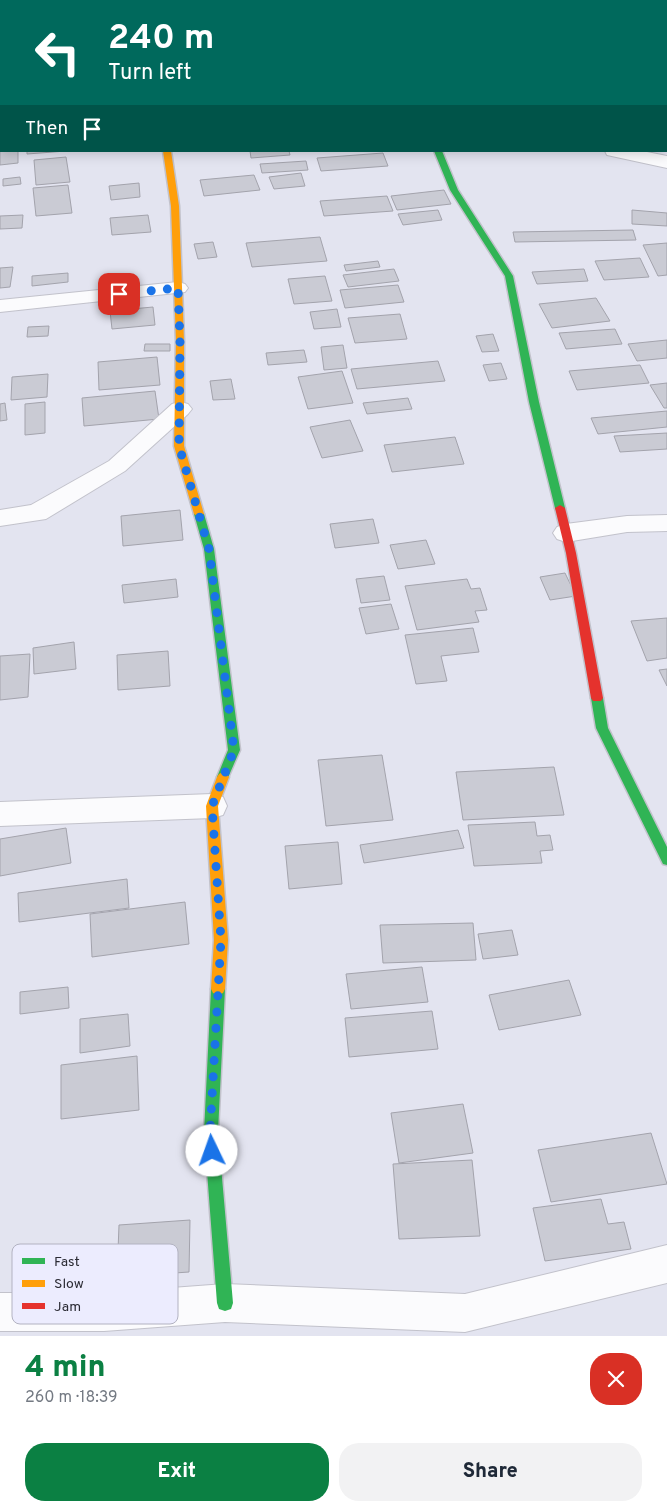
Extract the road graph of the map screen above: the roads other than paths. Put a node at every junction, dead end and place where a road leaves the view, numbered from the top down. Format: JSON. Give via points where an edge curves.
{"nodes":[{"id":1,"x":167,"y":152,"type":"edge"},
{"id":2,"x":438,"y":152,"type":"edge"},
{"id":3,"x":619,"y":152,"type":"edge"},
{"id":4,"x":667,"y":162,"type":"edge"},
{"id":5,"x":178,"y":288,"type":"junction"},
{"id":6,"x":0,"y":306,"type":"edge"},
{"id":7,"x":180,"y":409,"type":"junction"},
{"id":8,"x":0,"y":518,"type":"edge"},
{"id":9,"x":667,"y":523,"type":"edge"},
{"id":10,"x":566,"y":533,"type":"junction"},
{"id":11,"x":212,"y":806,"type":"junction"},
{"id":12,"x":0,"y":814,"type":"edge"},
{"id":13,"x":667,"y":860,"type":"edge"},
{"id":14,"x":667,"y":1264,"type":"edge"},
{"id":15,"x":225,"y":1303,"type":"junction"},
{"id":16,"x":178,"y":1306,"type":"edge"}],
"edges":[{"from":1,"to":5,"type":"street","via":[[175,206]]},
{"from":2,"to":10,"type":"street","via":[[454,190],[509,276],[534,402]]},
{"from":3,"to":4,"type":"street"},
{"from":5,"to":6,"type":"street"},
{"from":5,"to":7,"type":"street"},
{"from":7,"to":8,"type":"street","via":[[117,466],[37,513]]},
{"from":7,"to":11,"type":"street","via":[[179,446],[209,549],[234,750]]},
{"from":9,"to":10,"type":"street","via":[[628,524]]},
{"from":10,"to":13,"type":"street","via":[[602,728]]},
{"from":11,"to":12,"type":"street"},
{"from":11,"to":15,"type":"street","via":[[221,940],[210,1132]]},
{"from":14,"to":15,"type":"street","via":[[465,1313]]},
{"from":15,"to":16,"type":"street"}]}
